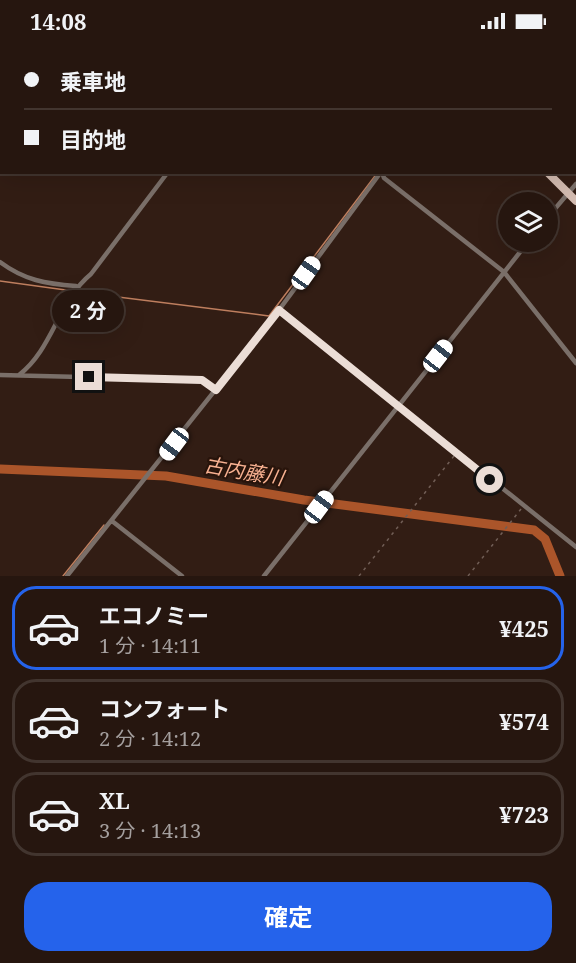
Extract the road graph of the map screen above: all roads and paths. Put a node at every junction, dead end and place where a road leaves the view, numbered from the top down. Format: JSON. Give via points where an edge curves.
{"nodes":[{"id":1,"x":166,"y":174,"type":"edge"},
{"id":2,"x":380,"y":174,"type":"edge"},
{"id":3,"x":382,"y":174,"type":"edge"},
{"id":4,"x":550,"y":174,"type":"edge"},
{"id":5,"x":576,"y":184,"type":"edge"},
{"id":6,"x":568,"y":191,"type":"junction"},
{"id":7,"x":576,"y":201,"type":"edge"},
{"id":8,"x":558,"y":204,"type":"edge"},
{"id":9,"x":520,"y":252,"type":"edge"},
{"id":10,"x":0,"y":262,"type":"edge"},
{"id":11,"x":504,"y":272,"type":"junction"},
{"id":12,"x":76,"y":286,"type":"junction"},
{"id":13,"x":279,"y":310,"type":"junction"},
{"id":14,"x":576,"y":363,"type":"edge"},
{"id":15,"x":0,"y":375,"type":"edge"},
{"id":16,"x":19,"y":375,"type":"junction"},
{"id":17,"x":216,"y":390,"type":"junction"},
{"id":18,"x":398,"y":406,"type":"junction"},
{"id":19,"x":456,"y":453,"type":"junction"},
{"id":20,"x":523,"y":506,"type":"junction"},
{"id":21,"x":112,"y":521,"type":"junction"},
{"id":22,"x":576,"y":547,"type":"edge"},
{"id":23,"x":67,"y":576,"type":"edge"},
{"id":24,"x":182,"y":576,"type":"edge"},
{"id":25,"x":264,"y":576,"type":"edge"},
{"id":26,"x":359,"y":576,"type":"edge"},
{"id":27,"x":468,"y":576,"type":"edge"}],
"edges":[{"from":1,"to":12,"type":"street","via":[[91,274]]},
{"from":2,"to":13,"type":"street"},
{"from":3,"to":11,"type":"street"},
{"from":4,"to":6,"type":"main road"},
{"from":5,"to":6,"type":"street"},
{"from":6,"to":7,"type":"main road"},
{"from":6,"to":8,"type":"street"},
{"from":9,"to":11,"type":"street"},
{"from":10,"to":12,"type":"street","via":[[27,278]]},
{"from":11,"to":14,"type":"street"},
{"from":11,"to":18,"type":"street"},
{"from":12,"to":16,"type":"street","via":[[31,366]]},
{"from":13,"to":17,"type":"street"},
{"from":13,"to":18,"type":"street"},
{"from":15,"to":16,"type":"street"},
{"from":16,"to":17,"type":"street","via":[[202,380]]},
{"from":17,"to":21,"type":"street"},
{"from":18,"to":19,"type":"street"},
{"from":18,"to":25,"type":"street"},
{"from":19,"to":20,"type":"street"},
{"from":19,"to":26,"type":"path"},
{"from":20,"to":22,"type":"street"},
{"from":20,"to":27,"type":"path"},
{"from":21,"to":23,"type":"street"},
{"from":21,"to":24,"type":"street"}]}
